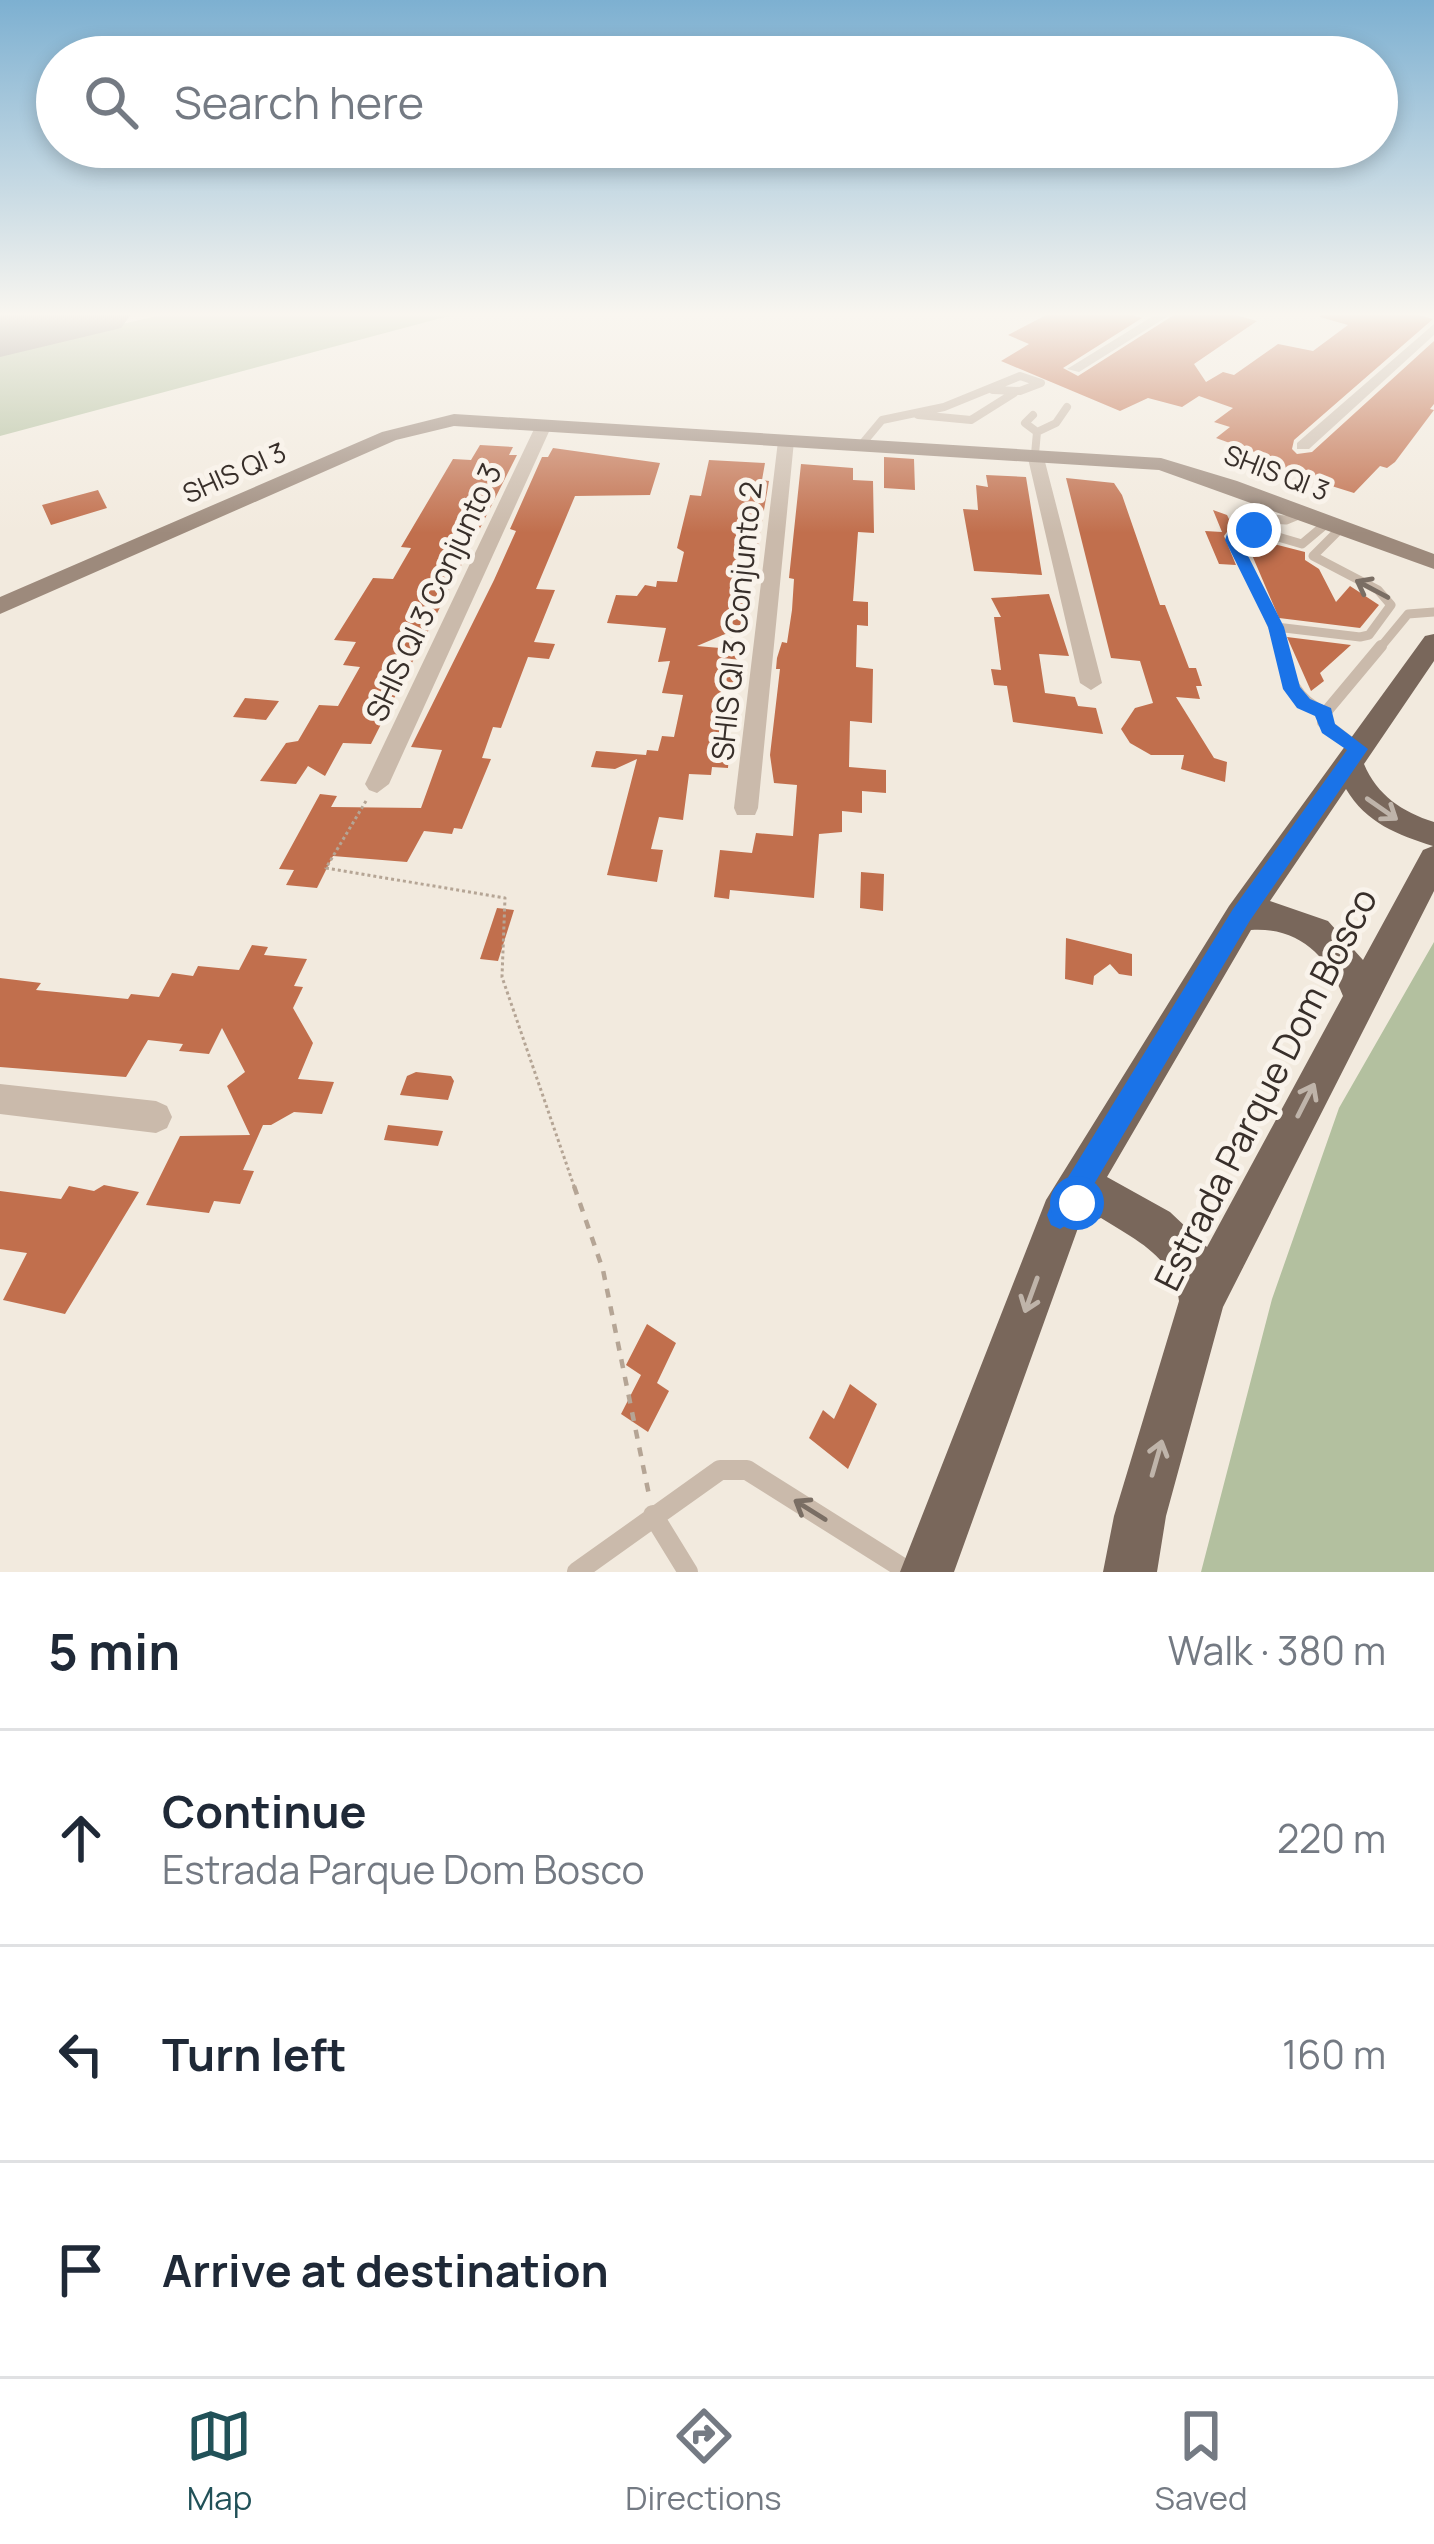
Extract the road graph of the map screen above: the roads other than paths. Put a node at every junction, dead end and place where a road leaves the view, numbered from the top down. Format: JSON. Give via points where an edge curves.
{"nodes":[{"id":1,"x":1000,"y":386,"type":"edge"},
{"id":2,"x":1031,"y":386,"type":"edge"},
{"id":3,"x":1370,"y":386,"type":"edge"},
{"id":4,"x":993,"y":390,"type":"junction"},
{"id":5,"x":1015,"y":392,"type":"junction"},
{"id":6,"x":1067,"y":407,"type":"dead end"},
{"id":7,"x":911,"y":414,"type":"junction"},
{"id":8,"x":1033,"y":415,"type":"dead end"},
{"id":9,"x":544,"y":425,"type":"junction"},
{"id":10,"x":786,"y":441,"type":"junction"},
{"id":11,"x":1036,"y":443,"type":"junction"},
{"id":12,"x":862,"y":444,"type":"junction"},
{"id":13,"x":1304,"y":446,"type":"dead end"},
{"id":14,"x":1236,"y":517,"type":"dead end"},
{"id":15,"x":1294,"y":517,"type":"junction"},
{"id":16,"x":1334,"y":525,"type":"junction"},
{"id":17,"x":1291,"y":542,"type":"junction"},
{"id":18,"x":1313,"y":556,"type":"junction"},
{"id":19,"x":1428,"y":562,"type":"edge"},
{"id":20,"x":0,"y":606,"type":"edge"},
{"id":21,"x":1434,"y":612,"type":"edge"},
{"id":22,"x":1276,"y":627,"type":"junction"},
{"id":23,"x":1434,"y":642,"type":"edge"},
{"id":24,"x":1091,"y":683,"type":"dead end"},
{"id":25,"x":1325,"y":712,"type":"junction"},
{"id":26,"x":1354,"y":756,"type":"junction"},
{"id":27,"x":376,"y":784,"type":"road end"},
{"id":28,"x":746,"y":808,"type":"dead end"},
{"id":29,"x":1434,"y":834,"type":"edge"},
{"id":30,"x":1434,"y":859,"type":"edge"},
{"id":31,"x":1273,"y":870,"type":"junction"},
{"id":32,"x":1241,"y":916,"type":"junction"},
{"id":33,"x":1390,"y":940,"type":"junction"},
{"id":34,"x":1360,"y":994,"type":"junction"},
{"id":35,"x":0,"y":1099,"type":"edge"},
{"id":36,"x":156,"y":1118,"type":"dead end"},
{"id":37,"x":1060,"y":1215,"type":"junction"},
{"id":38,"x":1202,"y":1301,"type":"junction"},
{"id":39,"x":653,"y":1515,"type":"junction"},
{"id":40,"x":577,"y":1572,"type":"edge"},
{"id":41,"x":688,"y":1572,"type":"edge"},
{"id":42,"x":910,"y":1572,"type":"edge"},
{"id":43,"x":927,"y":1572,"type":"edge"},
{"id":44,"x":1130,"y":1572,"type":"edge"}],
"edges":[{"from":1,"to":4,"type":"lane"},
{"from":2,"to":5,"type":"lane"},
{"from":3,"to":13,"type":"street"},
{"from":4,"to":5,"type":"lane"},
{"from":4,"to":7,"type":"lane"},
{"from":5,"to":7,"type":"lane","via":[[971,420]]},
{"from":6,"to":11,"type":"lane"},
{"from":7,"to":12,"type":"lane","via":[[876,422]]},
{"from":8,"to":11,"type":"lane","via":[[1025,423]]},
{"from":9,"to":10,"type":"street","name":"SHIS QI 3"},
{"from":9,"to":20,"type":"street","name":"SHIS QI 3","via":[[454,420],[413,427]]},
{"from":9,"to":27,"type":"street","name":"SHIS QI 3 Conjunto 3"},
{"from":10,"to":12,"type":"street","name":"SHIS QI 3"},
{"from":10,"to":28,"type":"street","name":"SHIS QI 3 Conjunto 2"},
{"from":11,"to":12,"type":"street","name":"SHIS QI 3"},
{"from":11,"to":15,"type":"street","name":"SHIS QI 3","via":[[1161,464]]},
{"from":11,"to":24,"type":"street"},
{"from":14,"to":15,"type":"lane"},
{"from":15,"to":16,"type":"street","name":"SHIS QI 3"},
{"from":15,"to":17,"type":"lane"},
{"from":16,"to":17,"type":"lane","via":[[1310,542]]},
{"from":16,"to":18,"type":"lane"},
{"from":16,"to":19,"type":"street","name":"SHIS QI 3"},
{"from":17,"to":18,"type":"lane"},
{"from":17,"to":22,"type":"lane","via":[[1254,530],[1233,534]]},
{"from":22,"to":18,"type":"lane","one_way":true,"via":[[1360,637],[1391,605],[1384,593]]},
{"from":21,"to":25,"type":"lane","via":[[1408,614]]},
{"from":22,"to":25,"type":"lane","via":[[1292,689]]},
{"from":23,"to":26,"type":"main road"},
{"from":25,"to":26,"type":"lane","via":[[1323,722]]},
{"from":26,"to":29,"type":"main road","one_way":true,"via":[[1366,800]]},
{"from":26,"to":31,"type":"main road"},
{"from":30,"to":33,"type":"main road","name":"Estrada Parque Dom Bosco"},
{"from":31,"to":32,"type":"main road"},
{"from":31,"to":33,"type":"main road","via":[[1290,900],[1317,920],[1350,938]]},
{"from":32,"to":34,"type":"main road","via":[[1309,925],[1338,946]]},
{"from":32,"to":37,"type":"main road"},
{"from":33,"to":34,"type":"main road","name":"Estrada Parque Dom Bosco"},
{"from":38,"to":34,"type":"main road","name":"Estrada Parque Dom Bosco","one_way":true},
{"from":35,"to":36,"type":"street"},
{"from":37,"to":38,"type":"main road","via":[[1105,1197],[1194,1259]]},
{"from":37,"to":43,"type":"main road","one_way":true},
{"from":44,"to":38,"type":"main road","name":"Estrada Parque Dom Bosco","one_way":true},
{"from":39,"to":40,"type":"lane"},
{"from":39,"to":41,"type":"lane"},
{"from":42,"to":39,"type":"lane","one_way":true,"via":[[747,1469],[720,1470]]}]}
